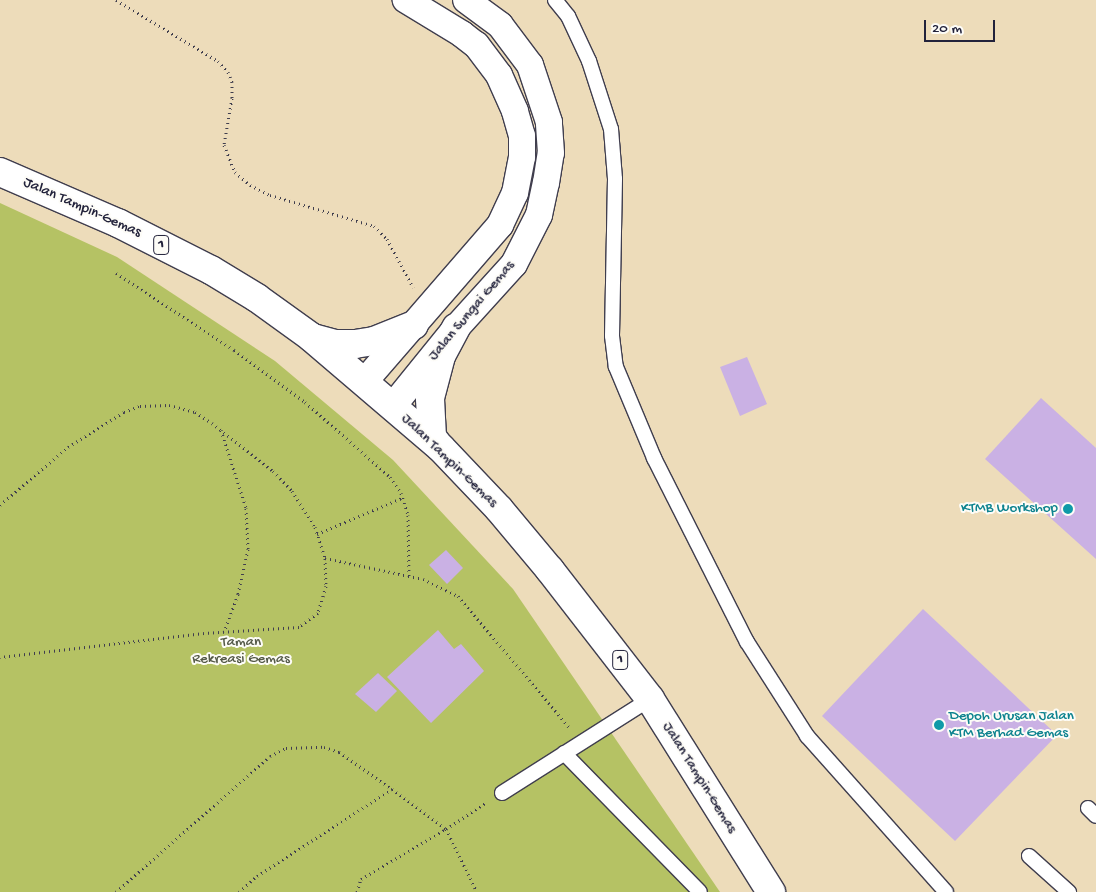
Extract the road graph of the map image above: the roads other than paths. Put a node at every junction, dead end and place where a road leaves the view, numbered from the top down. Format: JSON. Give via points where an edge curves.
{"nodes":[{"id":1,"x":406,"y":0,"type":"edge"},
{"id":2,"x":466,"y":0,"type":"edge"},
{"id":3,"x":555,"y":0,"type":"edge"},
{"id":4,"x":0,"y":172,"type":"edge"},
{"id":5,"x":420,"y":318,"type":"junction"},
{"id":6,"x":456,"y":328,"type":"junction"},
{"id":7,"x":311,"y":337,"type":"junction"},
{"id":8,"x":364,"y":382,"type":"junction"},
{"id":9,"x":392,"y":407,"type":"junction"},
{"id":10,"x":441,"y":448,"type":"junction"},
{"id":11,"x":650,"y":698,"type":"junction"},
{"id":12,"x":564,"y":753,"type":"junction"},
{"id":13,"x":502,"y":792,"type":"road end"},
{"id":14,"x":1029,"y":856,"type":"dead end"},
{"id":15,"x":700,"y":892,"type":"edge"},
{"id":16,"x":771,"y":892,"type":"edge"},
{"id":17,"x":946,"y":892,"type":"edge"},
{"id":18,"x":1069,"y":892,"type":"edge"}],
"edges":[{"from":1,"to":5,"type":"street","via":[[476,45],[499,74],[522,136],[519,180],[509,209],[492,237]]},
{"from":2,"to":6,"type":"street","name":"Jalan Sungai Gemas","via":[[500,25],[530,65],[549,122],[551,153],[539,215],[530,235],[514,264]]},
{"from":3,"to":17,"type":"lane","via":[[568,16],[589,61],[610,129],[615,179],[612,336],[616,368],[654,458],[747,642],[807,736]]},
{"from":4,"to":7,"type":"highway","name":"Jalan Tampin-Gemas","number":"1","via":[[118,224],[211,270]]},
{"from":5,"to":7,"type":"highway","via":[[374,341],[336,344]]},
{"from":5,"to":8,"type":"street"},
{"from":6,"to":9,"type":"street","name":"Jalan Sungai Gemas"},
{"from":6,"to":10,"type":"highway","via":[[441,356],[430,398],[432,437]]},
{"from":7,"to":8,"type":"highway","name":"Jalan Tampin-Gemas","number":"1"},
{"from":8,"to":9,"type":"highway","name":"Jalan Tampin-Gemas","number":"1"},
{"from":9,"to":10,"type":"highway","name":"Jalan Tampin-Gemas","number":"1"},
{"from":10,"to":11,"type":"highway","name":"Jalan Tampin-Gemas","number":"1","via":[[544,562]]},
{"from":11,"to":12,"type":"lane"},
{"from":11,"to":16,"type":"highway","name":"Jalan Tampin-Gemas","number":"1"},
{"from":12,"to":13,"type":"lane"},
{"from":12,"to":15,"type":"lane"},
{"from":14,"to":18,"type":"lane"}]}
